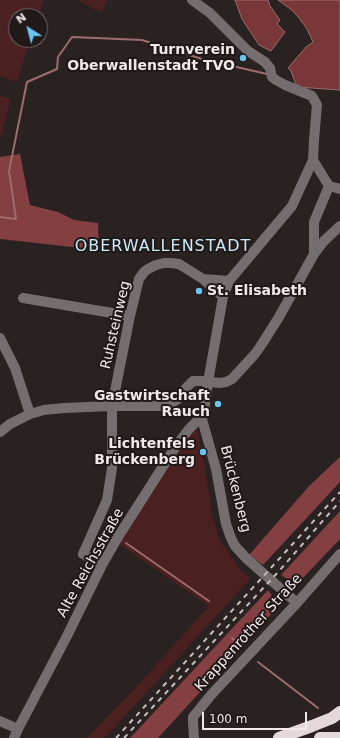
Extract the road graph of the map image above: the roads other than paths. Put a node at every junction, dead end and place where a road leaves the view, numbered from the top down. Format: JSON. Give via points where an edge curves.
{"nodes":[{"id":1,"x":192,"y":0,"type":"edge"},
{"id":2,"x":313,"y":160,"type":"junction"},
{"id":3,"x":329,"y":186,"type":"junction"},
{"id":4,"x":340,"y":189,"type":"edge"},
{"id":5,"x":340,"y":226,"type":"edge"},
{"id":6,"x":314,"y":254,"type":"junction"},
{"id":7,"x":203,"y":279,"type":"junction"},
{"id":8,"x":229,"y":281,"type":"junction"},
{"id":9,"x":223,"y":297,"type":"junction"},
{"id":10,"x":22,"y":298,"type":"dead end"},
{"id":11,"x":130,"y":316,"type":"junction"},
{"id":12,"x":0,"y":338,"type":"edge"},
{"id":13,"x":208,"y":382,"type":"junction"},
{"id":14,"x":112,"y":406,"type":"junction"},
{"id":15,"x":30,"y":414,"type":"junction"},
{"id":16,"x":202,"y":419,"type":"junction"},
{"id":17,"x":0,"y":432,"type":"edge"},
{"id":18,"x":340,"y":554,"type":"edge"},
{"id":19,"x":102,"y":565,"type":"junction"},
{"id":20,"x":297,"y":603,"type":"junction"},
{"id":21,"x":340,"y":712,"type":"edge"},
{"id":22,"x":0,"y":721,"type":"edge"},
{"id":23,"x":16,"y":733,"type":"edge"},
{"id":24,"x":194,"y":738,"type":"edge"},
{"id":25,"x":279,"y":738,"type":"edge"},
{"id":26,"x":320,"y":738,"type":"edge"},
{"id":27,"x":340,"y":738,"type":"edge"}],
"edges":[{"from":1,"to":2,"type":"street","via":[[210,13],[248,51],[266,62],[272,77],[312,96],[317,105]]},
{"from":2,"to":3,"type":"street"},
{"from":2,"to":8,"type":"street","name":"Brückenberg","via":[[292,206]]},
{"from":3,"to":4,"type":"street"},
{"from":3,"to":6,"type":"street","via":[[314,222]]},
{"from":5,"to":6,"type":"street"},
{"from":6,"to":13,"type":"street","via":[[255,354],[232,379],[219,383]]},
{"from":7,"to":8,"type":"street"},
{"from":7,"to":9,"type":"street"},
{"from":7,"to":11,"type":"street","name":"Ruhsteinweg","via":[[175,263],[164,263],[148,268],[139,279]]},
{"from":8,"to":9,"type":"street","name":"Brückenberg"},
{"from":9,"to":13,"type":"street","name":"Brückenberg"},
{"from":10,"to":11,"type":"street"},
{"from":11,"to":14,"type":"street","name":"Ruhsteinweg"},
{"from":12,"to":15,"type":"street","via":[[15,368]]},
{"from":13,"to":14,"type":"street","via":[[193,381],[178,399],[162,406]]},
{"from":13,"to":16,"type":"street","name":"Brückenberg"},
{"from":14,"to":15,"type":"street","via":[[64,408]]},
{"from":14,"to":19,"type":"street","name":"Ruhsteinweg","via":[[112,468],[107,500],[83,554]]},
{"from":15,"to":17,"type":"street"},
{"from":16,"to":19,"type":"street","name":"Alte Reichsstraße","via":[[189,429],[176,446]]},
{"from":16,"to":20,"type":"street","name":"Brückenberg","via":[[216,469],[228,531],[235,546]]},
{"from":18,"to":20,"type":"street","name":"Krappenrother Straße"},
{"from":19,"to":23,"type":"street","name":"Alte Reichsstraße"},
{"from":20,"to":24,"type":"street","name":"Krappenrother Straße","via":[[195,714]]},
{"from":21,"to":25,"type":"highway","via":[[332,718]]},
{"from":22,"to":23,"type":"street"},
{"from":26,"to":27,"type":"highway"}]}
